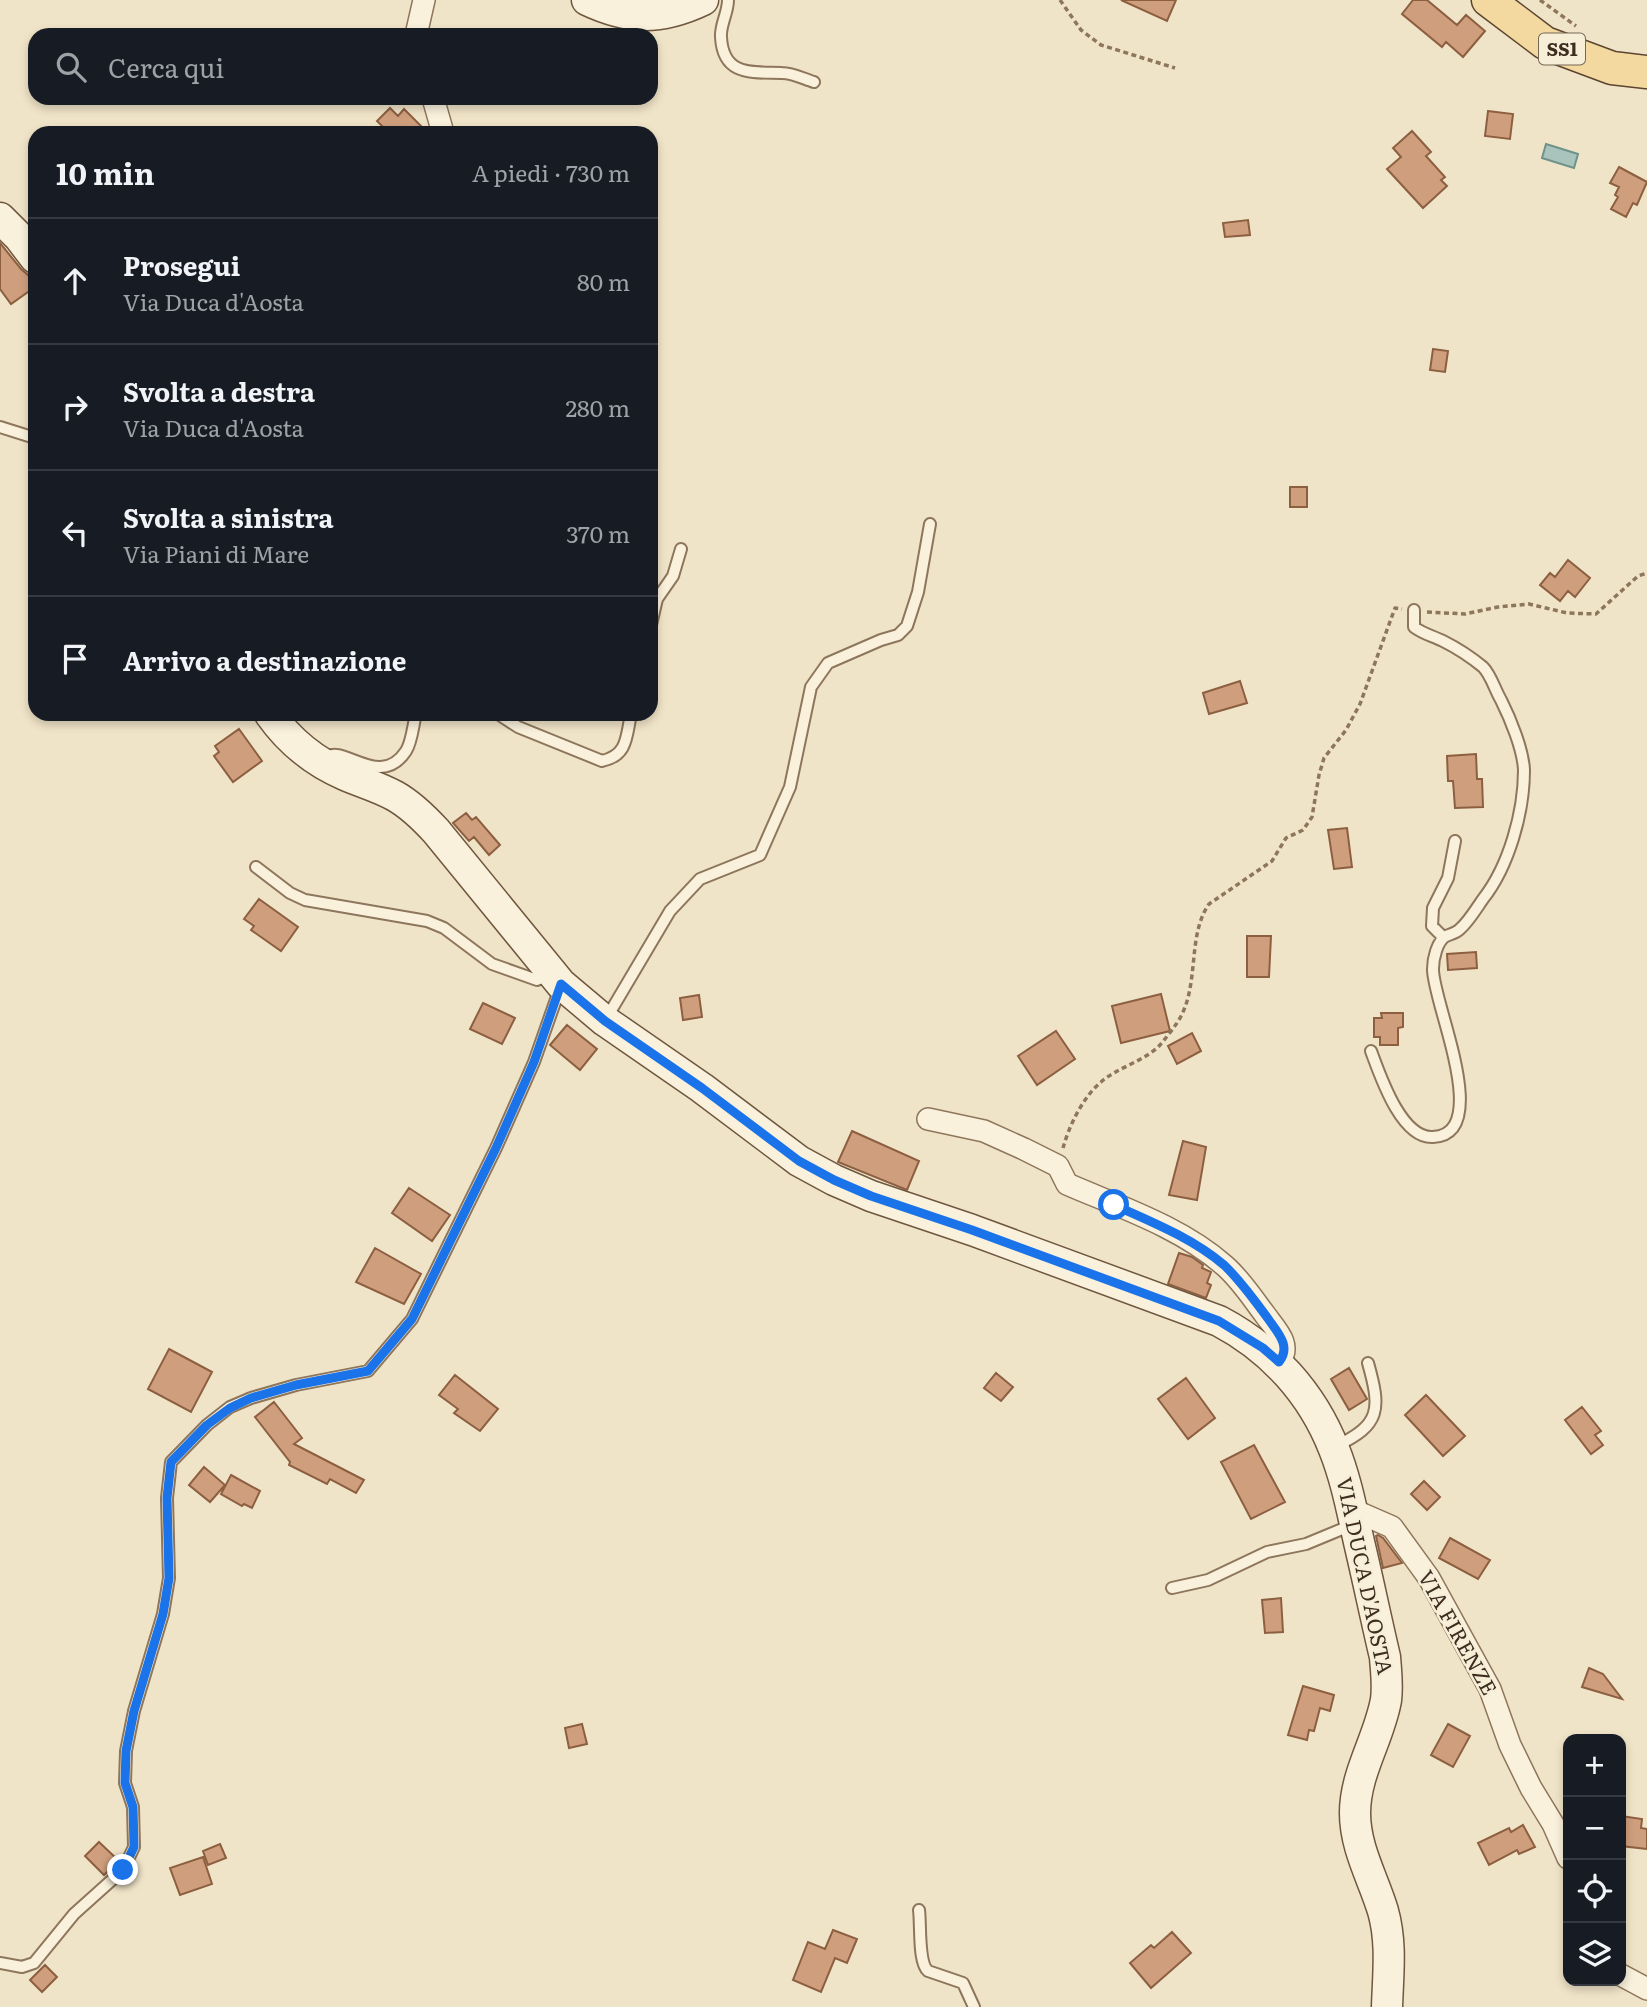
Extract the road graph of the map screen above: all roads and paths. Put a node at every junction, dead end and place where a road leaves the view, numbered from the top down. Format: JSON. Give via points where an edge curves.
{"nodes":[{"id":1,"x":424,"y":0,"type":"edge"},
{"id":2,"x":587,"y":0,"type":"edge"},
{"id":3,"x":703,"y":0,"type":"edge"},
{"id":4,"x":728,"y":0,"type":"edge"},
{"id":5,"x":1060,"y":0,"type":"edge"},
{"id":6,"x":1488,"y":0,"type":"edge"},
{"id":7,"x":1540,"y":0,"type":"edge"},
{"id":8,"x":418,"y":28,"type":"edge"},
{"id":9,"x":1580,"y":28,"type":"dead end"},
{"id":10,"x":1175,"y":68,"type":"dead end"},
{"id":11,"x":1647,"y":72,"type":"edge"},
{"id":12,"x":814,"y":82,"type":"dead end"},
{"id":13,"x":435,"y":105,"type":"edge"},
{"id":14,"x":441,"y":126,"type":"edge"},
{"id":15,"x":0,"y":218,"type":"edge"},
{"id":16,"x":28,"y":249,"type":"edge"},
{"id":17,"x":0,"y":427,"type":"edge"},
{"id":18,"x":28,"y":436,"type":"edge"},
{"id":19,"x":930,"y":524,"type":"dead end"},
{"id":20,"x":681,"y":548,"type":"dead end"},
{"id":21,"x":1647,"y":573,"type":"edge"},
{"id":22,"x":658,"y":598,"type":"edge"},
{"id":23,"x":1414,"y":610,"type":"junction"},
{"id":24,"x":275,"y":721,"type":"edge"},
{"id":25,"x":414,"y":721,"type":"edge"},
{"id":26,"x":509,"y":721,"type":"edge"},
{"id":27,"x":629,"y":721,"type":"edge"},
{"id":28,"x":322,"y":762,"type":"junction"},
{"id":29,"x":1455,"y":841,"type":"dead end"},
{"id":30,"x":256,"y":867,"type":"dead end"},
{"id":31,"x":1443,"y":937,"type":"junction"},
{"id":32,"x":557,"y":979,"type":"junction"},
{"id":33,"x":605,"y":1021,"type":"junction"},
{"id":34,"x":1371,"y":1051,"type":"dead end"},
{"id":35,"x":928,"y":1119,"type":"dead end"},
{"id":36,"x":1058,"y":1166,"type":"junction"},
{"id":37,"x":1279,"y":1362,"type":"junction"},
{"id":38,"x":1367,"y":1363,"type":"dead end"},
{"id":39,"x":1334,"y":1447,"type":"junction"},
{"id":40,"x":1354,"y":1517,"type":"junction"},
{"id":41,"x":1172,"y":1588,"type":"dead end"},
{"id":42,"x":1563,"y":1847,"type":"edge"},
{"id":43,"x":919,"y":1910,"type":"dead end"},
{"id":44,"x":0,"y":1963,"type":"edge"},
{"id":45,"x":1626,"y":1978,"type":"edge"},
{"id":46,"x":1647,"y":1989,"type":"edge"},
{"id":47,"x":974,"y":2007,"type":"edge"},
{"id":48,"x":1387,"y":2007,"type":"edge"}],
"edges":[{"from":1,"to":8,"type":"street"},
{"from":2,"to":3,"type":"main road","via":[[647,15],[670,14]]},
{"from":4,"to":12,"type":"lane","via":[[720,34],[722,52],[734,68],[759,74],[785,73]]},
{"from":5,"to":10,"type":"path","via":[[1081,30],[1101,45]]},
{"from":6,"to":11,"type":"main road","number":"SS1","via":[[1545,43],[1612,68]]},
{"from":7,"to":9,"type":"path"},
{"from":13,"to":14,"type":"street"},
{"from":15,"to":16,"type":"main road"},
{"from":17,"to":18,"type":"lane"},
{"from":19,"to":33,"type":"lane","via":[[907,626],[898,635],[828,663],[811,687],[790,787],[760,855],[700,879],[670,911]]},
{"from":20,"to":22,"type":"lane","via":[[673,576]]},
{"from":21,"to":23,"type":"path","via":[[1596,614],[1529,604],[1465,614]]},
{"from":23,"to":31,"type":"lane","via":[[1414,627],[1484,668],[1510,719],[1524,768],[1519,823],[1493,887],[1460,929]]},
{"from":23,"to":36,"type":"path","via":[[1395,608],[1360,704],[1324,758],[1312,817],[1303,830],[1286,838],[1272,861],[1209,904],[1203,913],[1190,994],[1178,1020],[1159,1046],[1099,1083],[1071,1128]]},
{"from":24,"to":28,"type":"main road","name":"VIA DUCA D'AOSTA","via":[[298,746]]},
{"from":25,"to":28,"type":"lane","via":[[407,750],[384,768],[365,766],[334,753]]},
{"from":26,"to":27,"type":"lane","via":[[602,761],[614,758],[623,748]]},
{"from":28,"to":32,"type":"main road","name":"VIA DUCA D'AOSTA","via":[[395,796],[416,811]]},
{"from":29,"to":31,"type":"lane","via":[[1448,878],[1433,908],[1432,926]]},
{"from":30,"to":32,"type":"lane","via":[[305,900],[427,921],[506,970],[537,980]]},
{"from":31,"to":34,"type":"lane","via":[[1433,970],[1460,1097],[1453,1128],[1431,1138],[1410,1128]]},
{"from":32,"to":33,"type":"main road","name":"VIA DUCA D'AOSTA"},
{"from":32,"to":44,"type":"lane","via":[[534,1062],[412,1319],[368,1371],[251,1398],[207,1425],[171,1462],[169,1578],[126,1751],[125,1783],[133,1807],[134,1847],[123,1870],[74,1914],[34,1963],[22,1967]]},
{"from":33,"to":37,"type":"main road","name":"VIA DUCA D'AOSTA","via":[[799,1161],[834,1180],[1219,1321]]},
{"from":35,"to":36,"type":"street","via":[[984,1131]]},
{"from":36,"to":37,"type":"street","via":[[1067,1184],[1170,1230],[1225,1266],[1279,1334],[1285,1354]]},
{"from":37,"to":39,"type":"main road","name":"VIA DUCA D'AOSTA"},
{"from":38,"to":39,"type":"lane","via":[[1376,1401],[1373,1418],[1360,1434]]},
{"from":39,"to":40,"type":"main road","name":"VIA DUCA D'AOSTA"},
{"from":40,"to":41,"type":"lane","via":[[1306,1544],[1268,1552],[1208,1580]]},
{"from":40,"to":42,"type":"street","name":"VIA FIRENZE","via":[[1392,1527],[1429,1578],[1490,1689],[1510,1745]]},
{"from":40,"to":48,"type":"main road","name":"VIA DUCA D'AOSTA","via":[[1387,1679],[1355,1814],[1356,1832],[1388,1931]]},
{"from":43,"to":47,"type":"lane","via":[[923,1968],[963,1983]]},
{"from":45,"to":46,"type":"street"}]}
